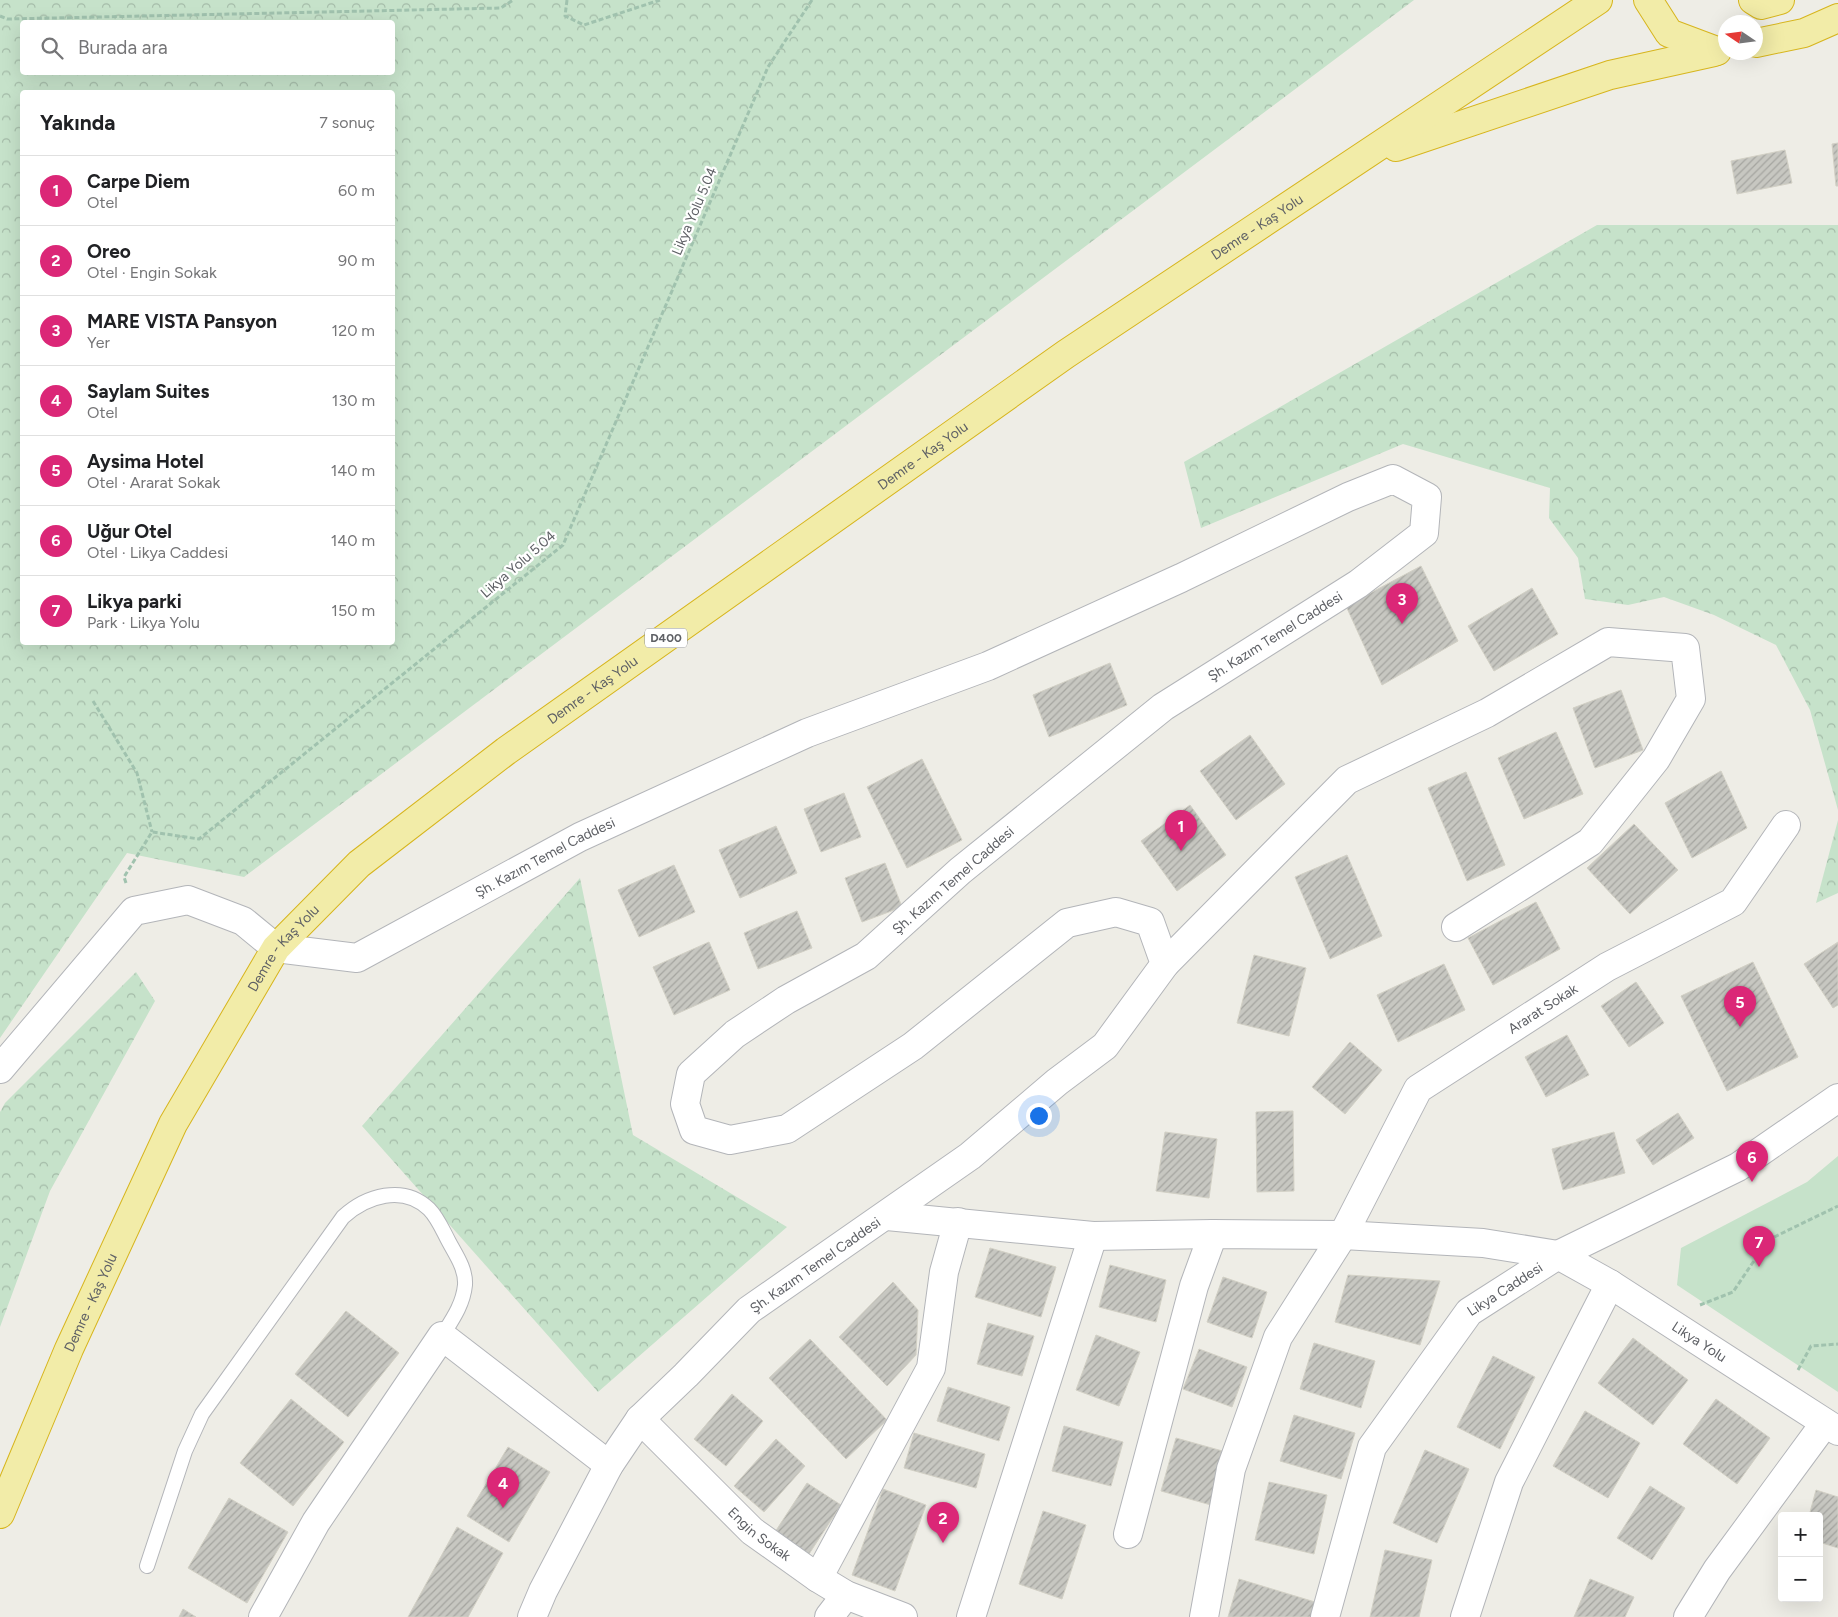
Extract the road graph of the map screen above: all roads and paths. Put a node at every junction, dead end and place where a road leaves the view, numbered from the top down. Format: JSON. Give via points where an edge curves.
{"nodes":[{"id":1,"x":513,"y":0,"type":"edge"},
{"id":2,"x":567,"y":0,"type":"edge"},
{"id":3,"x":660,"y":0,"type":"edge"},
{"id":4,"x":812,"y":0,"type":"edge"},
{"id":5,"x":1598,"y":0,"type":"edge"},
{"id":6,"x":1648,"y":0,"type":"edge"},
{"id":7,"x":1754,"y":0,"type":"edge"},
{"id":8,"x":1780,"y":0,"type":"edge"},
{"id":9,"x":0,"y":16,"type":"edge"},
{"id":10,"x":1838,"y":18,"type":"edge"},
{"id":11,"x":1763,"y":42,"type":"edge"},
{"id":12,"x":1718,"y":50,"type":"edge"},
{"id":13,"x":1718,"y":51,"type":"edge"},
{"id":14,"x":1361,"y":159,"type":"junction"},
{"id":15,"x":93,"y":701,"type":"dead end"},
{"id":16,"x":1786,"y":824,"type":"dead end"},
{"id":17,"x":152,"y":832,"type":"junction"},
{"id":18,"x":134,"y":911,"type":"junction"},
{"id":19,"x":1456,"y":927,"type":"dead end"},
{"id":20,"x":276,"y":948,"type":"junction"},
{"id":21,"x":1165,"y":964,"type":"junction"},
{"id":22,"x":0,"y":1069,"type":"edge"},
{"id":23,"x":1838,"y":1098,"type":"edge"},
{"id":24,"x":1838,"y":1206,"type":"edge"},
{"id":25,"x":887,"y":1216,"type":"junction"},
{"id":26,"x":958,"y":1222,"type":"junction"},
{"id":27,"x":1213,"y":1234,"type":"junction"},
{"id":28,"x":1344,"y":1235,"type":"junction"},
{"id":29,"x":1094,"y":1236,"type":"junction"},
{"id":30,"x":1558,"y":1255,"type":"junction"},
{"id":31,"x":1610,"y":1284,"type":"junction"},
{"id":32,"x":1691,"y":1309,"type":"dead end"},
{"id":33,"x":442,"y":1336,"type":"junction"},
{"id":34,"x":1838,"y":1344,"type":"edge"},
{"id":35,"x":1797,"y":1373,"type":"dead end"},
{"id":36,"x":640,"y":1419,"type":"junction"},
{"id":37,"x":1832,"y":1427,"type":"edge"},
{"id":38,"x":610,"y":1464,"type":"junction"},
{"id":39,"x":0,"y":1514,"type":"edge"},
{"id":40,"x":1128,"y":1534,"type":"dead end"},
{"id":41,"x":147,"y":1566,"type":"dead end"},
{"id":42,"x":818,"y":1578,"type":"junction"},
{"id":43,"x":846,"y":1595,"type":"junction"},
{"id":44,"x":262,"y":1617,"type":"edge"},
{"id":45,"x":532,"y":1617,"type":"edge"},
{"id":46,"x":829,"y":1617,"type":"edge"},
{"id":47,"x":903,"y":1617,"type":"edge"},
{"id":48,"x":971,"y":1617,"type":"edge"},
{"id":49,"x":1204,"y":1617,"type":"edge"},
{"id":50,"x":1325,"y":1617,"type":"edge"},
{"id":51,"x":1465,"y":1617,"type":"edge"},
{"id":52,"x":1688,"y":1617,"type":"edge"}],
"edges":[{"from":1,"to":9,"type":"path","via":[[501,8],[7,19]]},
{"from":2,"to":3,"type":"path","via":[[565,16],[584,25]]},
{"from":4,"to":17,"type":"path","name":"Likya Yolu 5.04","via":[[768,68],[563,544],[199,839]]},
{"from":5,"to":14,"type":"highway","name":"Demre - Kaş Yolu","number":"D400"},
{"from":6,"to":12,"type":"highway","via":[[1669,33]]},
{"from":7,"to":8,"type":"highway","via":[[1761,5]]},
{"from":10,"to":11,"type":"highway","via":[[1804,33]]},
{"from":13,"to":14,"type":"highway","via":[[1610,75]]},
{"from":14,"to":20,"type":"highway","name":"Demre - Kaş Yolu","number":"D400","via":[[1066,354],[506,751],[359,864]]},
{"from":15,"to":17,"type":"path","via":[[137,773]]},
{"from":16,"to":28,"type":"street","name":"Ararat Sokak","via":[[1733,902],[1607,967],[1418,1089]]},
{"from":17,"to":18,"type":"path","via":[[124,877]]},
{"from":18,"to":20,"type":"street","via":[[188,900],[243,921]]},
{"from":18,"to":22,"type":"street"},
{"from":19,"to":21,"type":"street","via":[[1590,842],[1656,759],[1691,699],[1685,648],[1608,642],[1487,713],[1347,780]]},
{"from":20,"to":21,"type":"street","name":"Şh. Kazım Temel Caddesi","via":[[357,958],[616,820],[807,733],[988,666],[1181,578],[1348,496],[1393,479],[1427,497],[1424,533],[1358,584],[1163,706],[960,871],[866,956],[786,1000],[735,1034],[691,1074],[685,1104],[694,1130],[730,1140],[787,1129],[913,1046],[1067,923],[1116,912],[1150,922]]},
{"from":20,"to":39,"type":"highway","name":"Demre - Kaş Yolu","number":"D400","via":[[172,1124],[69,1349]]},
{"from":21,"to":25,"type":"street","name":"Şh. Kazım Temel Caddesi","via":[[1106,1046],[1057,1082],[970,1156]]},
{"from":23,"to":30,"type":"street","name":"Likya Caddesi","via":[[1738,1167]]},
{"from":24,"to":32,"type":"path","via":[[1768,1240],[1733,1292]]},
{"from":25,"to":26,"type":"street"},
{"from":25,"to":36,"type":"street","name":"Şh. Kazım Temel Caddesi","via":[[749,1310]]},
{"from":26,"to":29,"type":"street"},
{"from":26,"to":42,"type":"street","via":[[944,1272],[930,1368]]},
{"from":27,"to":28,"type":"street"},
{"from":27,"to":29,"type":"street"},
{"from":27,"to":40,"type":"street","via":[[1194,1286]]},
{"from":28,"to":30,"type":"street","via":[[1483,1243]]},
{"from":28,"to":49,"type":"street","name":"Ararat Sokak","via":[[1278,1337],[1231,1469]]},
{"from":29,"to":48,"type":"street"},
{"from":30,"to":31,"type":"street","name":"Likya Yolu"},
{"from":30,"to":50,"type":"street","name":"Likya Caddesi","via":[[1469,1312],[1372,1447]]},
{"from":31,"to":37,"type":"street","name":"Likya Yolu"},
{"from":31,"to":51,"type":"street","via":[[1509,1482]]},
{"from":33,"to":38,"type":"street"},
{"from":33,"to":41,"type":"lane","via":[[459,1309],[465,1282],[462,1265],[429,1210],[415,1199],[399,1195],[366,1200],[354,1206],[202,1414],[185,1451]]},
{"from":33,"to":44,"type":"street","via":[[316,1522]]},
{"from":34,"to":35,"type":"path","via":[[1811,1346]]},
{"from":36,"to":38,"type":"street","name":"Şh. Kazım Temel Caddesi"},
{"from":36,"to":42,"type":"street","name":"Engin Sokak","via":[[752,1531]]},
{"from":37,"to":52,"type":"street","via":[[1717,1570]]},
{"from":38,"to":45,"type":"street","name":"Şh. Kazım Temel Caddesi"},
{"from":42,"to":43,"type":"street","name":"Engin Sokak"},
{"from":43,"to":46,"type":"street"},
{"from":43,"to":47,"type":"street","name":"Engin Sokak"}]}
